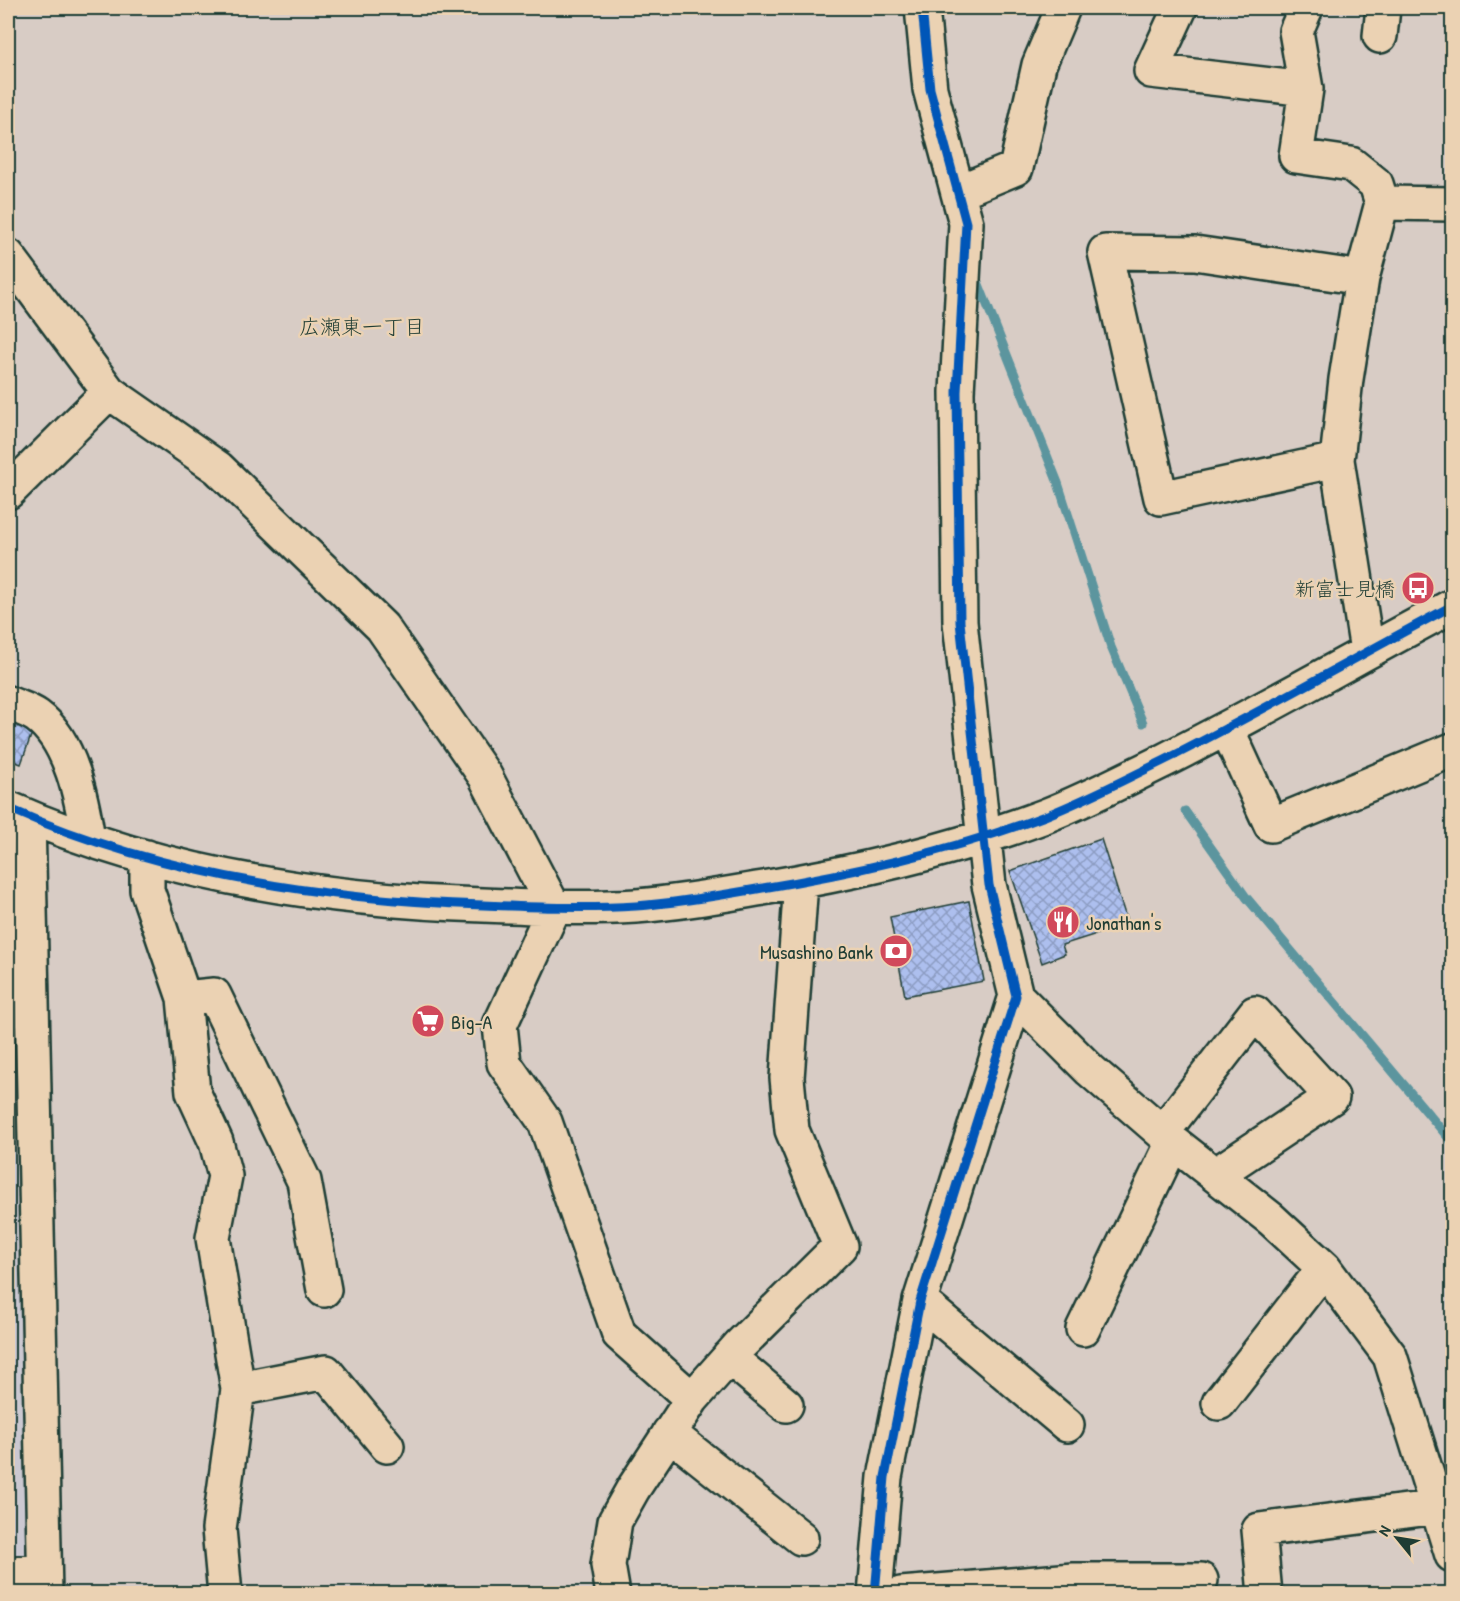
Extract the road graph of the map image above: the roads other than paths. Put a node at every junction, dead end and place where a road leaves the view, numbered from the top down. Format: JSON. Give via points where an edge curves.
{"nodes":[{"id":1,"x":922,"y":8,"type":"edge"},
{"id":2,"x":1063,"y":8,"type":"edge"},
{"id":3,"x":1180,"y":8,"type":"edge"},
{"id":4,"x":1306,"y":8,"type":"edge"},
{"id":5,"x":1306,"y":89,"type":"junction"},
{"id":6,"x":958,"y":192,"type":"junction"},
{"id":7,"x":1382,"y":203,"type":"junction"},
{"id":8,"x":1452,"y":204,"type":"edge"},
{"id":9,"x":8,"y":256,"type":"edge"},
{"id":10,"x":1362,"y":278,"type":"junction"},
{"id":11,"x":108,"y":392,"type":"junction"},
{"id":12,"x":1337,"y":460,"type":"junction"},
{"id":13,"x":8,"y":492,"type":"edge"},
{"id":14,"x":1452,"y":606,"type":"edge"},
{"id":15,"x":1367,"y":651,"type":"junction"},
{"id":16,"x":8,"y":702,"type":"edge"},
{"id":17,"x":1227,"y":729,"type":"junction"},
{"id":18,"x":1452,"y":750,"type":"edge"},
{"id":19,"x":18,"y":812,"type":"edge"},
{"id":20,"x":985,"y":836,"type":"junction"},
{"id":21,"x":88,"y":838,"type":"junction"},
{"id":22,"x":147,"y":857,"type":"junction"},
{"id":23,"x":801,"y":882,"type":"junction"},
{"id":24,"x":554,"y":908,"type":"junction"},
{"id":25,"x":1016,"y":996,"type":"junction"},
{"id":26,"x":183,"y":998,"type":"junction"},
{"id":27,"x":1168,"y":1137,"type":"junction"},
{"id":28,"x":1215,"y":1175,"type":"junction"},
{"id":29,"x":1324,"y":1268,"type":"junction"},
{"id":30,"x":324,"y":1290,"type":"dead end"},
{"id":31,"x":920,"y":1301,"type":"junction"},
{"id":32,"x":1083,"y":1329,"type":"dead end"},
{"id":33,"x":729,"y":1357,"type":"junction"},
{"id":34,"x":238,"y":1389,"type":"junction"},
{"id":35,"x":692,"y":1399,"type":"junction"},
{"id":36,"x":1219,"y":1403,"type":"dead end"},
{"id":37,"x":786,"y":1405,"type":"dead end"},
{"id":38,"x":1067,"y":1425,"type":"dead end"},
{"id":39,"x":669,"y":1433,"type":"junction"},
{"id":40,"x":387,"y":1446,"type":"dead end"},
{"id":41,"x":1444,"y":1516,"type":"edge"},
{"id":42,"x":801,"y":1538,"type":"dead end"},
{"id":43,"x":1452,"y":1556,"type":"edge"},
{"id":44,"x":8,"y":1573,"type":"edge"},
{"id":45,"x":1201,"y":1580,"type":"dead end"},
{"id":46,"x":45,"y":1583,"type":"edge"},
{"id":47,"x":225,"y":1593,"type":"edge"},
{"id":48,"x":613,"y":1593,"type":"edge"},
{"id":49,"x":875,"y":1593,"type":"edge"},
{"id":50,"x":901,"y":1593,"type":"edge"},
{"id":51,"x":1265,"y":1593,"type":"edge"}],
"edges":[{"from":1,"to":6,"type":"street","via":[[930,89]]},
{"from":2,"to":6,"type":"street","via":[[1039,65],[1016,168]]},
{"from":3,"to":5,"type":"street","via":[[1151,71]]},
{"from":4,"to":5,"type":"street","via":[[1296,31]]},
{"from":5,"to":7,"type":"street","via":[[1296,156],[1351,164],[1376,184]]},
{"from":6,"to":20,"type":"street","via":[[966,224],[957,392],[960,622]]},
{"from":7,"to":8,"type":"street"},
{"from":7,"to":10,"type":"street"},
{"from":9,"to":11,"type":"street"},
{"from":10,"to":12,"type":"street"},
{"from":10,"to":12,"type":"street","via":[[1195,253],[1105,252],[1161,498]]},
{"from":11,"to":13,"type":"street"},
{"from":11,"to":24,"type":"street","via":[[218,468],[382,627],[484,776]]},
{"from":12,"to":15,"type":"street"},
{"from":14,"to":15,"type":"street"},
{"from":15,"to":17,"type":"street"},
{"from":16,"to":21,"type":"street","via":[[37,716],[55,734],[80,792]]},
{"from":17,"to":18,"type":"street","via":[[1271,825]]},
{"from":17,"to":20,"type":"street","via":[[1048,815]]},
{"from":19,"to":21,"type":"street"},
{"from":19,"to":46,"type":"street"},
{"from":20,"to":23,"type":"street","via":[[892,863]]},
{"from":20,"to":25,"type":"street","via":[[989,885]]},
{"from":21,"to":22,"type":"street"},
{"from":22,"to":24,"type":"street","via":[[324,894]]},
{"from":22,"to":26,"type":"street","via":[[147,890]]},
{"from":23,"to":24,"type":"street","via":[[636,906]]},
{"from":23,"to":33,"type":"street","via":[[788,1088],[792,1130],[840,1246]]},
{"from":24,"to":35,"type":"street","via":[[500,1025],[504,1063],[545,1122],[619,1334]]},
{"from":25,"to":27,"type":"street","via":[[1089,1070]]},
{"from":25,"to":31,"type":"street"},
{"from":26,"to":30,"type":"street","via":[[214,995],[304,1180]]},
{"from":26,"to":34,"type":"street","via":[[193,1092],[216,1142],[225,1176],[213,1238]]},
{"from":27,"to":28,"type":"street"},
{"from":27,"to":28,"type":"street","via":[[1255,1013],[1332,1097]]},
{"from":27,"to":32,"type":"street"},
{"from":28,"to":29,"type":"street"},
{"from":29,"to":36,"type":"street"},
{"from":29,"to":41,"type":"street","via":[[1390,1356]]},
{"from":31,"to":38,"type":"street"},
{"from":31,"to":49,"type":"street","via":[[885,1477]]},
{"from":33,"to":35,"type":"street"},
{"from":33,"to":37,"type":"street"},
{"from":34,"to":40,"type":"street","via":[[326,1372]]},
{"from":34,"to":47,"type":"street","via":[[219,1529]]},
{"from":35,"to":39,"type":"street"},
{"from":39,"to":42,"type":"street"},
{"from":39,"to":48,"type":"street","via":[[615,1521],[608,1565]]},
{"from":41,"to":43,"type":"street"},
{"from":41,"to":51,"type":"street","via":[[1259,1530]]},
{"from":44,"to":46,"type":"street"},
{"from":45,"to":50,"type":"street","via":[[1073,1580]]}]}
